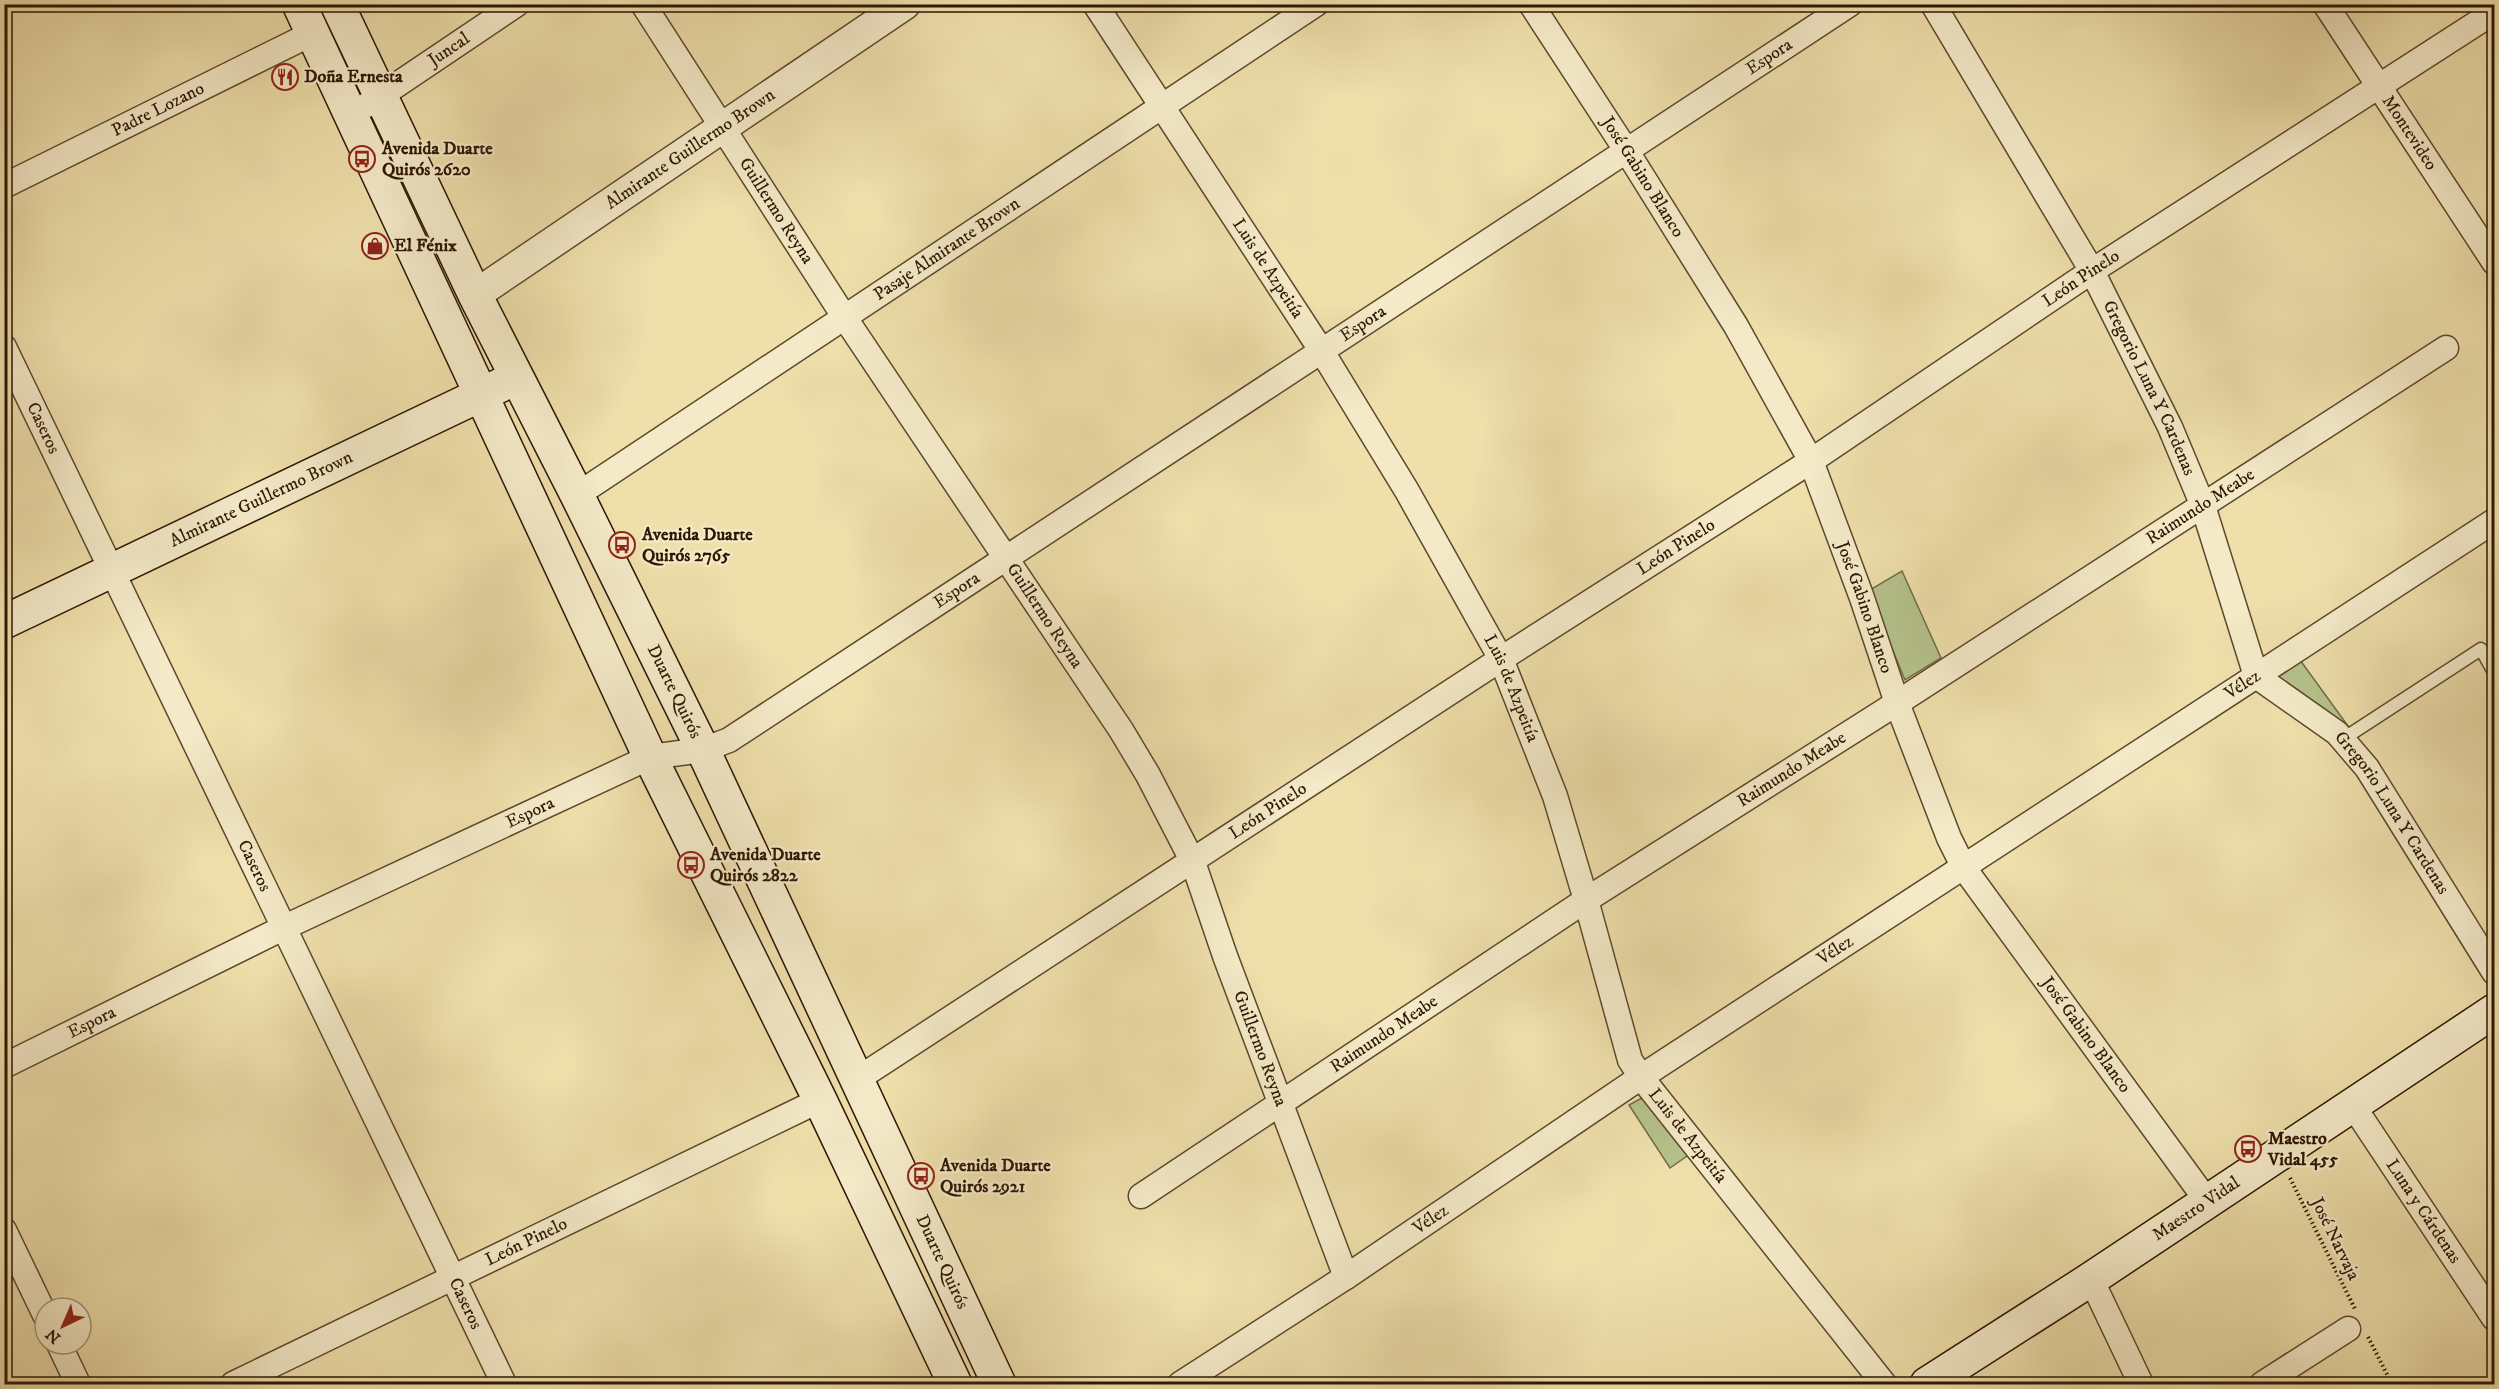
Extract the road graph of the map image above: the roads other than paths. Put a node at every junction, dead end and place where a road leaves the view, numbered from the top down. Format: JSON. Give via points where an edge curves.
{"nodes":[{"id":1,"x":337,"y":4,"type":"edge"},
{"id":2,"x":517,"y":4,"type":"edge"},
{"id":3,"x":643,"y":4,"type":"edge"},
{"id":4,"x":904,"y":4,"type":"edge"},
{"id":5,"x":1095,"y":4,"type":"edge"},
{"id":6,"x":1316,"y":4,"type":"edge"},
{"id":7,"x":1531,"y":4,"type":"edge"},
{"id":8,"x":1850,"y":4,"type":"edge"},
{"id":9,"x":1933,"y":4,"type":"edge"},
{"id":10,"x":2325,"y":4,"type":"edge"},
{"id":11,"x":2494,"y":12,"type":"edge"},
{"id":12,"x":306,"y":19,"type":"edge"},
{"id":13,"x":2379,"y":86,"type":"junction"},
{"id":14,"x":382,"y":97,"type":"junction"},
{"id":15,"x":1162,"y":107,"type":"junction"},
{"id":16,"x":352,"y":114,"type":"junction"},
{"id":17,"x":723,"y":127,"type":"junction"},
{"id":18,"x":1626,"y":150,"type":"junction"},
{"id":19,"x":4,"y":186,"type":"edge"},
{"id":20,"x":2494,"y":262,"type":"edge"},
{"id":21,"x":2092,"y":271,"type":"junction"},
{"id":22,"x":475,"y":295,"type":"junction"},
{"id":23,"x":845,"y":318,"type":"junction"},
{"id":24,"x":4,"y":347,"type":"edge"},
{"id":25,"x":2446,"y":348,"type":"dead end"},
{"id":26,"x":1321,"y":350,"type":"junction"},
{"id":27,"x":518,"y":378,"type":"junction"},
{"id":28,"x":482,"y":394,"type":"junction"},
{"id":29,"x":1811,"y":461,"type":"junction"},
{"id":30,"x":577,"y":495,"type":"junction"},
{"id":31,"x":2203,"y":506,"type":"junction"},
{"id":32,"x":2494,"y":521,"type":"edge"},
{"id":33,"x":1004,"y":558,"type":"junction"},
{"id":34,"x":113,"y":572,"type":"junction"},
{"id":35,"x":4,"y":622,"type":"edge"},
{"id":36,"x":1501,"y":659,"type":"junction"},
{"id":37,"x":2494,"y":672,"type":"edge"},
{"id":38,"x":2256,"y":676,"type":"junction"},
{"id":39,"x":1897,"y":703,"type":"junction"},
{"id":40,"x":2343,"y":739,"type":"junction"},
{"id":41,"x":703,"y":750,"type":"junction"},
{"id":42,"x":650,"y":758,"type":"junction"},
{"id":43,"x":1193,"y":862,"type":"junction"},
{"id":44,"x":1964,"y":868,"type":"junction"},
{"id":45,"x":1586,"y":900,"type":"junction"},
{"id":46,"x":285,"y":927,"type":"junction"},
{"id":47,"x":2494,"y":972,"type":"edge"},
{"id":48,"x":2494,"y":1011,"type":"edge"},
{"id":49,"x":4,"y":1066,"type":"edge"},
{"id":50,"x":1641,"y":1077,"type":"junction"},
{"id":51,"x":856,"y":1080,"type":"junction"},
{"id":52,"x":820,"y":1100,"type":"junction"},
{"id":53,"x":1282,"y":1102,"type":"junction"},
{"id":54,"x":2352,"y":1104,"type":"junction"},
{"id":55,"x":1141,"y":1196,"type":"dead end"},
{"id":56,"x":2207,"y":1201,"type":"junction"},
{"id":57,"x":4,"y":1230,"type":"edge"},
{"id":58,"x":1346,"y":1277,"type":"junction"},
{"id":59,"x":453,"y":1278,"type":"junction"},
{"id":60,"x":2091,"y":1279,"type":"junction"},
{"id":61,"x":36,"y":1296,"type":"edge"},
{"id":62,"x":2494,"y":1318,"type":"edge"},
{"id":63,"x":2359,"y":1333,"type":"road end"},
{"id":64,"x":65,"y":1356,"type":"edge"},
{"id":65,"x":78,"y":1384,"type":"edge"},
{"id":66,"x":233,"y":1384,"type":"edge"},
{"id":67,"x":504,"y":1384,"type":"edge"},
{"id":68,"x":955,"y":1384,"type":"edge"},
{"id":69,"x":999,"y":1384,"type":"edge"},
{"id":70,"x":1180,"y":1384,"type":"edge"},
{"id":71,"x":1884,"y":1384,"type":"edge"},
{"id":72,"x":1927,"y":1384,"type":"edge"},
{"id":73,"x":2141,"y":1384,"type":"edge"},
{"id":74,"x":2262,"y":1384,"type":"edge"}],
"edges":[{"from":1,"to":14,"type":"main road","name":"Duarte Quirós"},
{"from":2,"to":14,"type":"street","name":"Juncal"},
{"from":3,"to":17,"type":"street","name":"Guillermo Reyna"},
{"from":4,"to":17,"type":"street","name":"Almirante Guillermo Brown"},
{"from":5,"to":15,"type":"street","name":"Luis de Azpeitía"},
{"from":6,"to":15,"type":"street","name":"Pasaje Almirante Brown"},
{"from":7,"to":18,"type":"street","name":"José Gabino Blanco"},
{"from":8,"to":18,"type":"street","name":"Espora"},
{"from":9,"to":21,"type":"street","name":"Gregorio Luna Y Cardenas"},
{"from":10,"to":13,"type":"street","name":"Montevideo"},
{"from":11,"to":13,"type":"street","name":"León Pinelo"},
{"from":12,"to":16,"type":"main road"},
{"from":12,"to":19,"type":"street","name":"Padre Lozano"},
{"from":13,"to":20,"type":"street","name":"Montevideo"},
{"from":13,"to":21,"type":"street","name":"León Pinelo"},
{"from":14,"to":16,"type":"street","name":"Juncal"},
{"from":14,"to":22,"type":"main road","name":"Duarte Quirós"},
{"from":15,"to":23,"type":"street","name":"Pasaje Almirante Brown"},
{"from":15,"to":26,"type":"street","name":"Luis de Azpeitía"},
{"from":16,"to":28,"type":"main road"},
{"from":17,"to":22,"type":"street","name":"Almirante Guillermo Brown"},
{"from":17,"to":23,"type":"street","name":"Guillermo Reyna"},
{"from":18,"to":26,"type":"street","name":"Espora"},
{"from":18,"to":29,"type":"street","name":"José Gabino Blanco","via":[[1736,326]]},
{"from":21,"to":29,"type":"street","name":"León Pinelo"},
{"from":21,"to":31,"type":"street","name":"Gregorio Luna Y Cardenas","via":[[2170,427]]},
{"from":22,"to":27,"type":"main road","name":"Duarte Quirós"},
{"from":23,"to":30,"type":"street","name":"Pasaje Almirante Brown"},
{"from":23,"to":33,"type":"street","name":"Guillermo Reyna"},
{"from":24,"to":34,"type":"street","name":"Caseros"},
{"from":25,"to":31,"type":"street","name":"Raimundo Meabe"},
{"from":26,"to":33,"type":"street","name":"Espora"},
{"from":26,"to":36,"type":"street","name":"Luis de Azpeitía","via":[[1407,491]]},
{"from":27,"to":28,"type":"main road","name":"Almirante Guillermo Brown"},
{"from":27,"to":30,"type":"main road","name":"Duarte Quirós"},
{"from":28,"to":34,"type":"main road","name":"Almirante Guillermo Brown"},
{"from":28,"to":42,"type":"main road"},
{"from":29,"to":36,"type":"street","name":"León Pinelo"},
{"from":29,"to":39,"type":"street","name":"José Gabino Blanco"},
{"from":30,"to":41,"type":"main road","name":"Duarte Quirós"},
{"from":31,"to":38,"type":"street","name":"Gregorio Luna Y Cardenas"},
{"from":31,"to":39,"type":"street","name":"Raimundo Meabe"},
{"from":32,"to":38,"type":"street","name":"Vélez"},
{"from":33,"to":41,"type":"street","name":"Espora","via":[[729,740]]},
{"from":33,"to":43,"type":"street","name":"Guillermo Reyna","via":[[1148,775]]},
{"from":34,"to":35,"type":"main road","name":"Almirante Guillermo Brown"},
{"from":34,"to":46,"type":"street","name":"Caseros"},
{"from":36,"to":43,"type":"street","name":"León Pinelo"},
{"from":36,"to":45,"type":"street","name":"Luis de Azpeitía","via":[[1555,796]]},
{"from":37,"to":40,"type":"lane","via":[[2481,649]]},
{"from":38,"to":40,"type":"street","name":"Gregorio Luna Y Cardenas"},
{"from":38,"to":44,"type":"street","name":"Vélez"},
{"from":39,"to":44,"type":"street","name":"José Gabino Blanco"},
{"from":39,"to":45,"type":"street","name":"Raimundo Meabe"},
{"from":40,"to":47,"type":"street","name":"Gregorio Luna Y Cardenas","via":[[2367,768]]},
{"from":41,"to":42,"type":"street","name":"Espora"},
{"from":41,"to":51,"type":"main road","name":"Duarte Quirós"},
{"from":42,"to":46,"type":"street","name":"Espora"},
{"from":42,"to":52,"type":"main road"},
{"from":43,"to":51,"type":"street","name":"León Pinelo"},
{"from":43,"to":53,"type":"street","name":"Guillermo Reyna"},
{"from":44,"to":50,"type":"street","name":"Vélez"},
{"from":44,"to":56,"type":"street","name":"José Gabino Blanco"},
{"from":45,"to":50,"type":"street","name":"Luis de Azpeitía","via":[[1626,1050]]},
{"from":45,"to":53,"type":"street","name":"Raimundo Meabe"},
{"from":46,"to":49,"type":"street","name":"Espora"},
{"from":46,"to":59,"type":"street","name":"Caseros"},
{"from":48,"to":54,"type":"main road","name":"Maestro Vidal"},
{"from":50,"to":58,"type":"street","name":"Vélez"},
{"from":50,"to":71,"type":"street","name":"Luis de Azpeitía"},
{"from":51,"to":69,"type":"main road","name":"Duarte Quirós"},
{"from":52,"to":59,"type":"street","name":"León Pinelo"},
{"from":52,"to":68,"type":"main road"},
{"from":53,"to":55,"type":"street","name":"Raimundo Meabe"},
{"from":53,"to":58,"type":"street","name":"Guillermo Reyna"},
{"from":54,"to":56,"type":"main road","name":"Maestro Vidal"},
{"from":54,"to":62,"type":"street","name":"Luna y Cárdenas"},
{"from":56,"to":60,"type":"main road","name":"Maestro Vidal"},
{"from":57,"to":61,"type":"street"},
{"from":58,"to":70,"type":"street","name":"Vélez"},
{"from":59,"to":66,"type":"street","name":"León Pinelo"},
{"from":59,"to":67,"type":"street","name":"Caseros"},
{"from":60,"to":72,"type":"main road","name":"Maestro Vidal"},
{"from":60,"to":73,"type":"street"},
{"from":63,"to":74,"type":"street"},
{"from":64,"to":65,"type":"street"}]}
